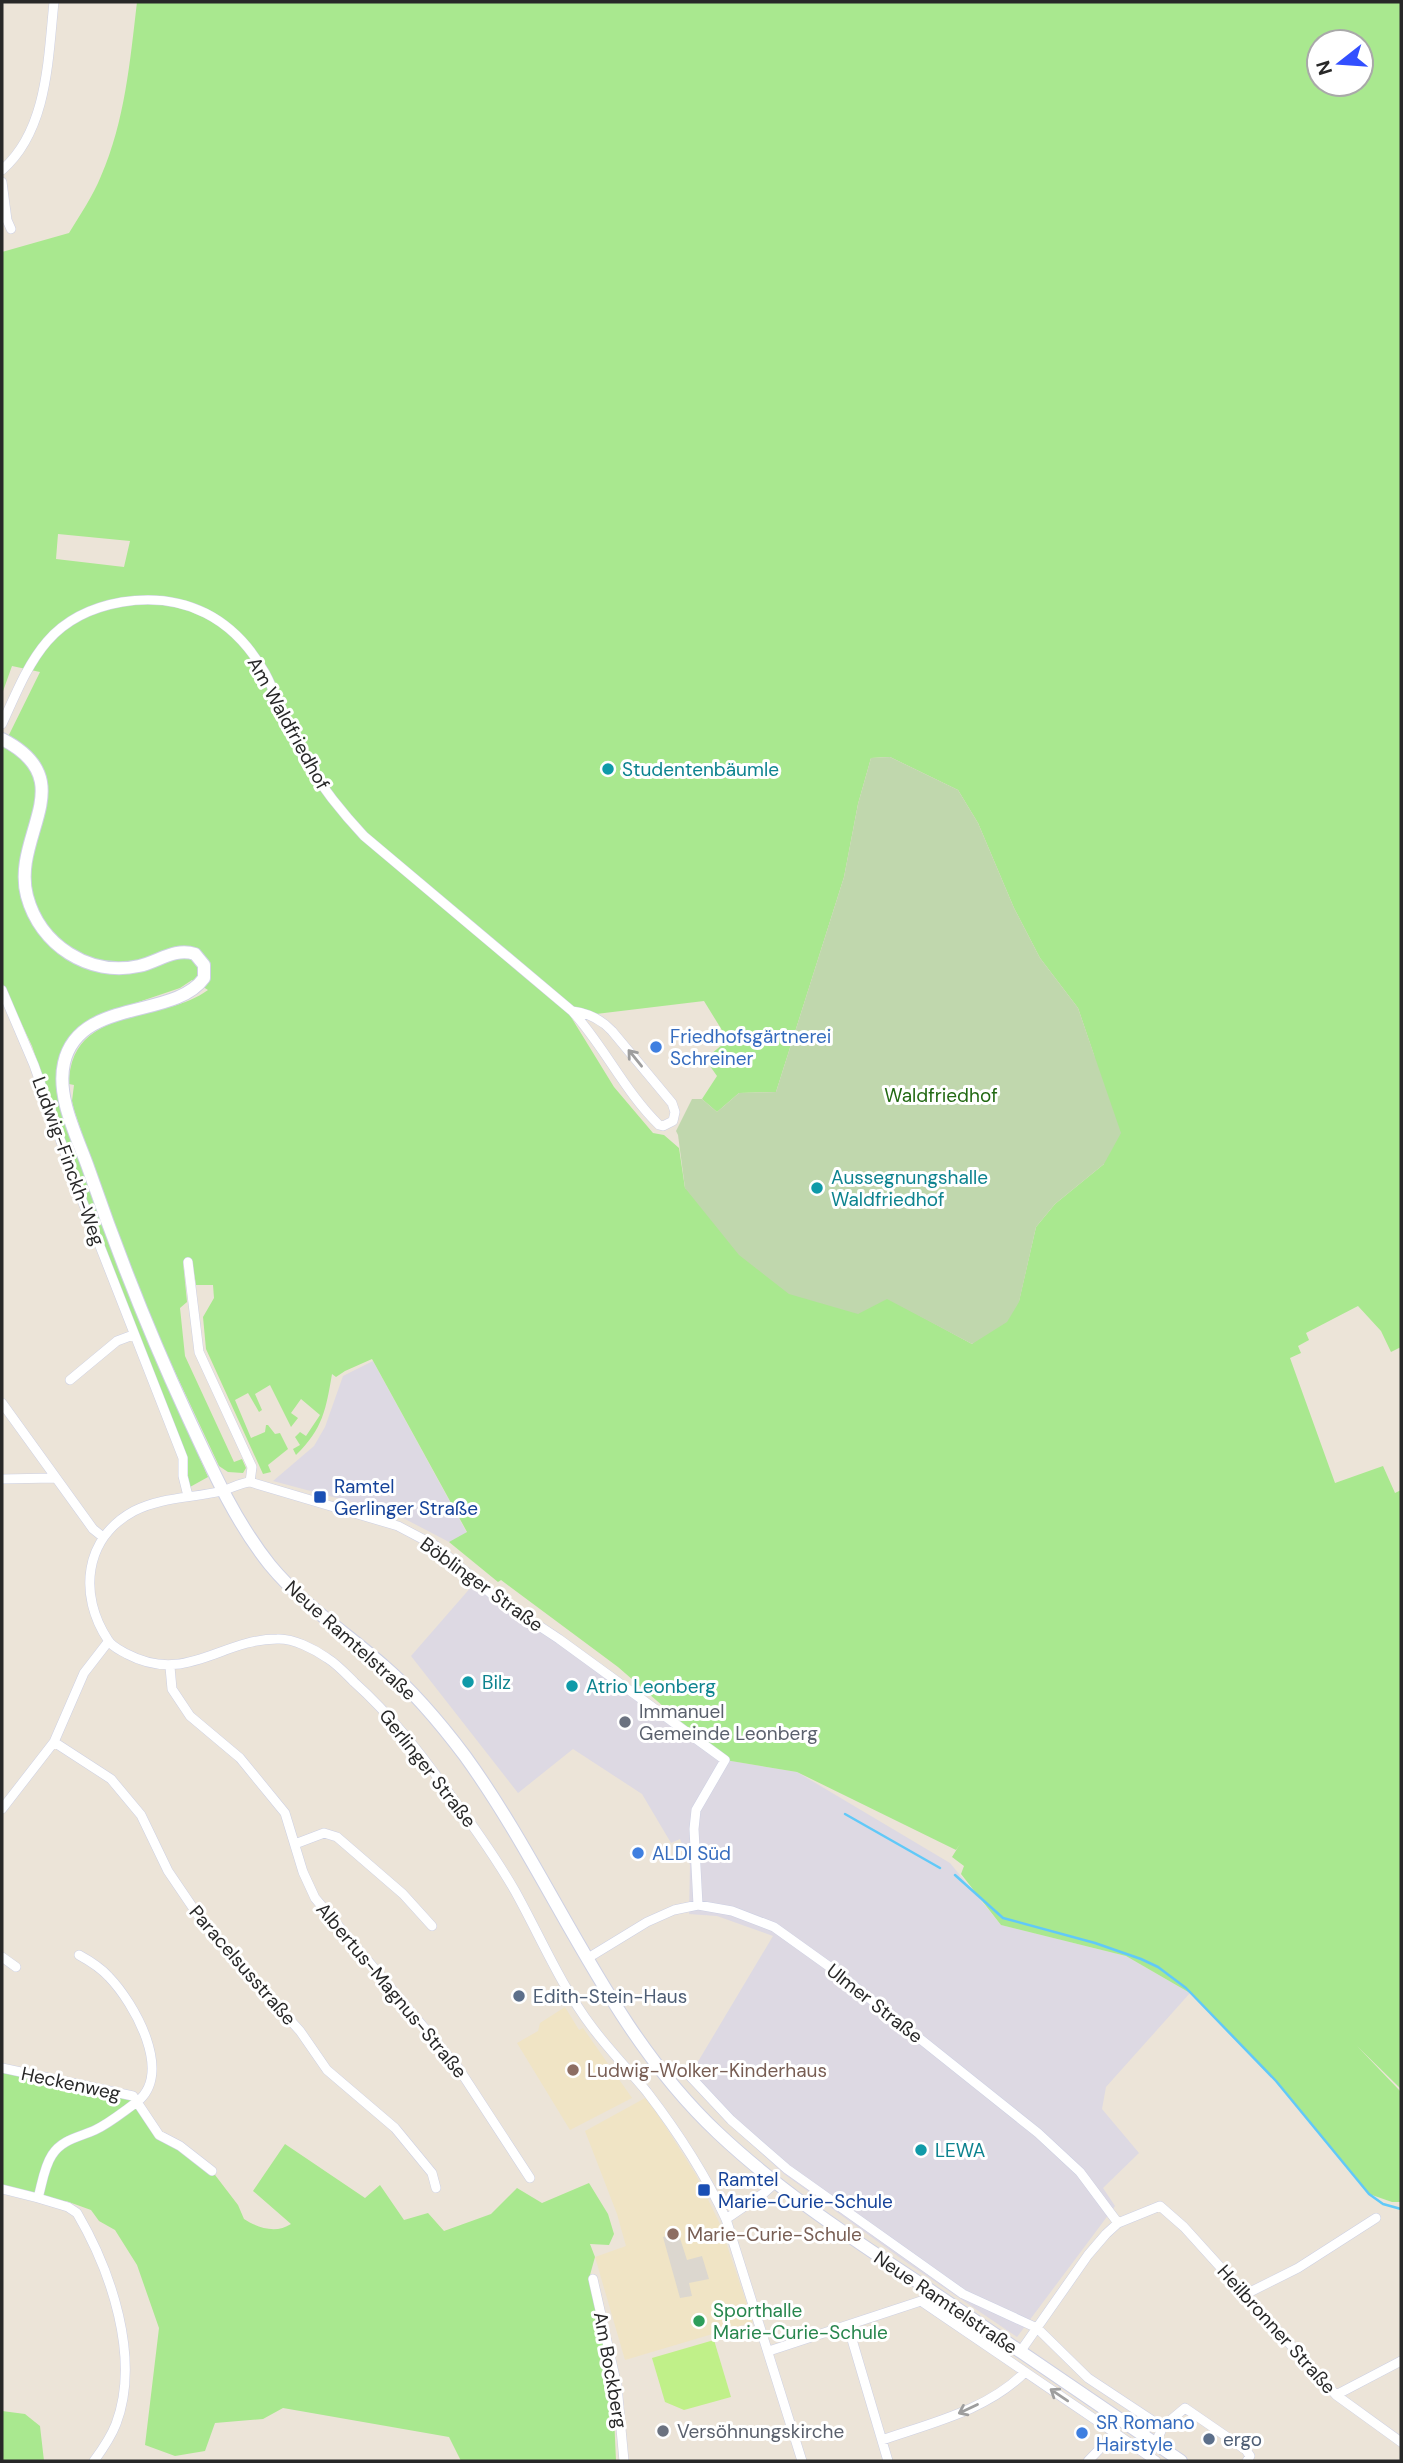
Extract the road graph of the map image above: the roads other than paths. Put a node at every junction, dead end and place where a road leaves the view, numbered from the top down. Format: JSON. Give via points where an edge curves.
{"nodes":[{"id":1,"x":54,"y":2,"type":"edge"},
{"id":2,"x":2,"y":170,"type":"edge"},
{"id":3,"x":2,"y":182,"type":"edge"},
{"id":4,"x":11,"y":229,"type":"dead end"},
{"id":5,"x":2,"y":724,"type":"edge"},
{"id":6,"x":2,"y":739,"type":"edge"},
{"id":7,"x":2,"y":989,"type":"edge"},
{"id":8,"x":572,"y":1011,"type":"junction"},
{"id":9,"x":188,"y":1262,"type":"dead end"},
{"id":10,"x":133,"y":1335,"type":"junction"},
{"id":11,"x":70,"y":1380,"type":"dead end"},
{"id":12,"x":2,"y":1403,"type":"edge"},
{"id":13,"x":54,"y":1478,"type":"junction"},
{"id":14,"x":2,"y":1479,"type":"edge"},
{"id":15,"x":250,"y":1482,"type":"junction"},
{"id":16,"x":222,"y":1490,"type":"junction"},
{"id":17,"x":188,"y":1496,"type":"junction"},
{"id":18,"x":103,"y":1537,"type":"junction"},
{"id":19,"x":108,"y":1642,"type":"junction"},
{"id":20,"x":170,"y":1667,"type":"junction"},
{"id":21,"x":54,"y":1742,"type":"junction"},
{"id":22,"x":2,"y":1809,"type":"edge"},
{"id":23,"x":295,"y":1844,"type":"junction"},
{"id":24,"x":698,"y":1905,"type":"junction"},
{"id":25,"x":432,"y":1926,"type":"dead end"},
{"id":26,"x":79,"y":1955,"type":"dead end"},
{"id":27,"x":2,"y":1957,"type":"edge"},
{"id":28,"x":588,"y":1958,"type":"junction"},
{"id":29,"x":16,"y":1967,"type":"dead end"},
{"id":30,"x":2,"y":2068,"type":"edge"},
{"id":31,"x":687,"y":2073,"type":"dead end"},
{"id":32,"x":137,"y":2102,"type":"junction"},
{"id":33,"x":212,"y":2171,"type":"dead end"},
{"id":34,"x":530,"y":2178,"type":"dead end"},
{"id":35,"x":775,"y":2183,"type":"junction"},
{"id":36,"x":436,"y":2188,"type":"dead end"},
{"id":37,"x":2,"y":2189,"type":"edge"},
{"id":38,"x":38,"y":2197,"type":"junction"},
{"id":39,"x":1376,"y":2218,"type":"dead end"},
{"id":40,"x":726,"y":2219,"type":"junction"},
{"id":41,"x":1118,"y":2223,"type":"junction"},
{"id":42,"x":593,"y":2279,"type":"dead end"},
{"id":43,"x":1246,"y":2294,"type":"junction"},
{"id":44,"x":848,"y":2326,"type":"junction"},
{"id":45,"x":1037,"y":2328,"type":"junction"},
{"id":46,"x":769,"y":2351,"type":"junction"},
{"id":47,"x":1020,"y":2352,"type":"junction"},
{"id":48,"x":1401,"y":2361,"type":"edge"},
{"id":49,"x":1025,"y":2372,"type":"junction"},
{"id":50,"x":1336,"y":2395,"type":"junction"},
{"id":51,"x":1160,"y":2429,"type":"junction"},
{"id":52,"x":1115,"y":2433,"type":"junction"},
{"id":53,"x":882,"y":2440,"type":"junction"},
{"id":54,"x":1401,"y":2442,"type":"edge"},
{"id":55,"x":1155,"y":2444,"type":"junction"},
{"id":56,"x":94,"y":2461,"type":"edge"},
{"id":57,"x":624,"y":2461,"type":"edge"},
{"id":58,"x":802,"y":2461,"type":"edge"},
{"id":59,"x":888,"y":2461,"type":"edge"},
{"id":60,"x":1088,"y":2461,"type":"edge"},
{"id":61,"x":1156,"y":2461,"type":"edge"},
{"id":62,"x":1181,"y":2461,"type":"edge"},
{"id":63,"x":1247,"y":2461,"type":"edge"}],
"edges":[{"from":1,"to":2,"type":"street","via":[[47,64],[33,125],[26,143]]},
{"from":3,"to":4,"type":"street"},
{"from":5,"to":8,"type":"street","name":"Am Waldfriedhof","via":[[33,659],[55,632],[79,616],[134,600],[175,601],[203,610],[239,637],[265,673],[290,733],[343,814]]},
{"from":6,"to":16,"type":"main road","name":"Neue Ramtelstraße","via":[[28,757],[42,784],[25,882],[31,908],[47,936],[70,955],[97,966],[142,966],[179,952],[195,954],[204,965],[204,978],[193,989],[85,1030],[69,1049],[63,1083],[129,1280]]},
{"from":7,"to":10,"type":"street","name":"Ludwig-Finckh-Weg"},
{"from":8,"to":8,"type":"street","name":"Am Waldfriedhof","one_way":true,"via":[[652,1117],[663,1126],[673,1121],[672,1102],[605,1023]]},
{"from":9,"to":15,"type":"street","via":[[199,1352],[252,1467]]},
{"from":10,"to":11,"type":"street","via":[[117,1341]]},
{"from":10,"to":17,"type":"street","name":"Ludwig-Finckh-Weg","via":[[183,1458]]},
{"from":12,"to":13,"type":"street"},
{"from":13,"to":14,"type":"street"},
{"from":13,"to":18,"type":"street"},
{"from":15,"to":16,"type":"street"},
{"from":15,"to":24,"type":"street","name":"Böblinger Straße","via":[[398,1526],[436,1546],[494,1596],[725,1760],[696,1810]]},
{"from":16,"to":17,"type":"street"},
{"from":16,"to":28,"type":"main road","name":"Neue Ramtelstraße","via":[[283,1580],[407,1688],[463,1753]]},
{"from":17,"to":18,"type":"street","via":[[133,1511]]},
{"from":18,"to":19,"type":"street","via":[[92,1563],[88,1590]]},
{"from":19,"to":20,"type":"street","name":"Gerlinger Straße","via":[[136,1659]]},
{"from":19,"to":21,"type":"street","via":[[84,1673]]},
{"from":20,"to":23,"type":"street","name":"Albertus-Magnus-Straße","via":[[172,1689],[190,1716],[240,1758],[273,1796],[285,1813]]},
{"from":20,"to":40,"type":"street","name":"Gerlinger Straße","via":[[257,1640],[281,1638],[330,1659],[378,1703],[415,1745],[497,1859],[568,1990],[673,2128]]},
{"from":21,"to":22,"type":"street"},
{"from":21,"to":36,"type":"street","name":"Paracelsusstraße","via":[[111,1779],[141,1815],[168,1871],[206,1927],[286,2015],[327,2070],[396,2128],[432,2173]]},
{"from":23,"to":25,"type":"street","via":[[324,1833],[337,1837],[403,1894]]},
{"from":23,"to":34,"type":"street","name":"Albertus-Magnus-Straße","via":[[315,1898],[460,2070]]},
{"from":24,"to":28,"type":"street","name":"Ulmer Straße","via":[[647,1922]]},
{"from":24,"to":41,"type":"street","name":"Ulmer Straße","via":[[732,1911],[774,1927],[834,1970],[1038,2133],[1080,2172]]},
{"from":26,"to":32,"type":"street","name":"Heckenweg","via":[[96,1964],[122,1991],[149,2048],[154,2066],[150,2086]]},
{"from":27,"to":29,"type":"street"},
{"from":28,"to":35,"type":"main road","name":"Neue Ramtelstraße","via":[[669,2081]]},
{"from":30,"to":32,"type":"street","name":"Heckenweg","via":[[133,2096]]},
{"from":31,"to":45,"type":"street","name":"Neue Ramtelstraße","via":[[731,2120],[797,2177],[963,2294]]},
{"from":32,"to":33,"type":"street","name":"Heckenweg","via":[[159,2136]]},
{"from":32,"to":38,"type":"street","name":"Heckenweg","via":[[96,2130],[60,2146],[52,2154]]},
{"from":35,"to":40,"type":"street"},
{"from":35,"to":47,"type":"main road","name":"Neue Ramtelstraße"},
{"from":37,"to":38,"type":"street"},
{"from":38,"to":56,"type":"street","via":[[77,2213],[110,2286],[121,2330],[126,2376],[122,2402],[116,2425]]},
{"from":39,"to":43,"type":"street","via":[[1298,2268]]},
{"from":40,"to":46,"type":"street","name":"Gerlinger Straße"},
{"from":41,"to":43,"type":"street","name":"Heilbronner Straße","via":[[1160,2206]]},
{"from":41,"to":45,"type":"street","via":[[1088,2255]]},
{"from":42,"to":57,"type":"street","name":"Am Bockberg","via":[[617,2386]]},
{"from":43,"to":50,"type":"street","name":"Heilbronner Straße"},
{"from":44,"to":46,"type":"street"},
{"from":44,"to":49,"type":"street","via":[[921,2301]]},
{"from":44,"to":53,"type":"street"},
{"from":45,"to":47,"type":"street"},
{"from":45,"to":51,"type":"street","name":"Neue Ramtelstraße","via":[[1088,2378]]},
{"from":46,"to":58,"type":"street","name":"Gerlinger Straße"},
{"from":47,"to":55,"type":"main road","name":"Neue Ramtelstraße"},
{"from":48,"to":50,"type":"street"},
{"from":52,"to":49,"type":"street","one_way":true},
{"from":49,"to":53,"type":"street","one_way":true,"via":[[1012,2385],[958,2414]]},
{"from":50,"to":54,"type":"street","name":"Heilbronner Straße"},
{"from":51,"to":55,"type":"street"},
{"from":51,"to":63,"type":"street","via":[[1185,2408],[1246,2450],[1251,2456]]},
{"from":52,"to":60,"type":"street"},
{"from":52,"to":61,"type":"street"},
{"from":53,"to":59,"type":"street"},
{"from":55,"to":62,"type":"main road","name":"Neue Ramtelstraße"}]}
